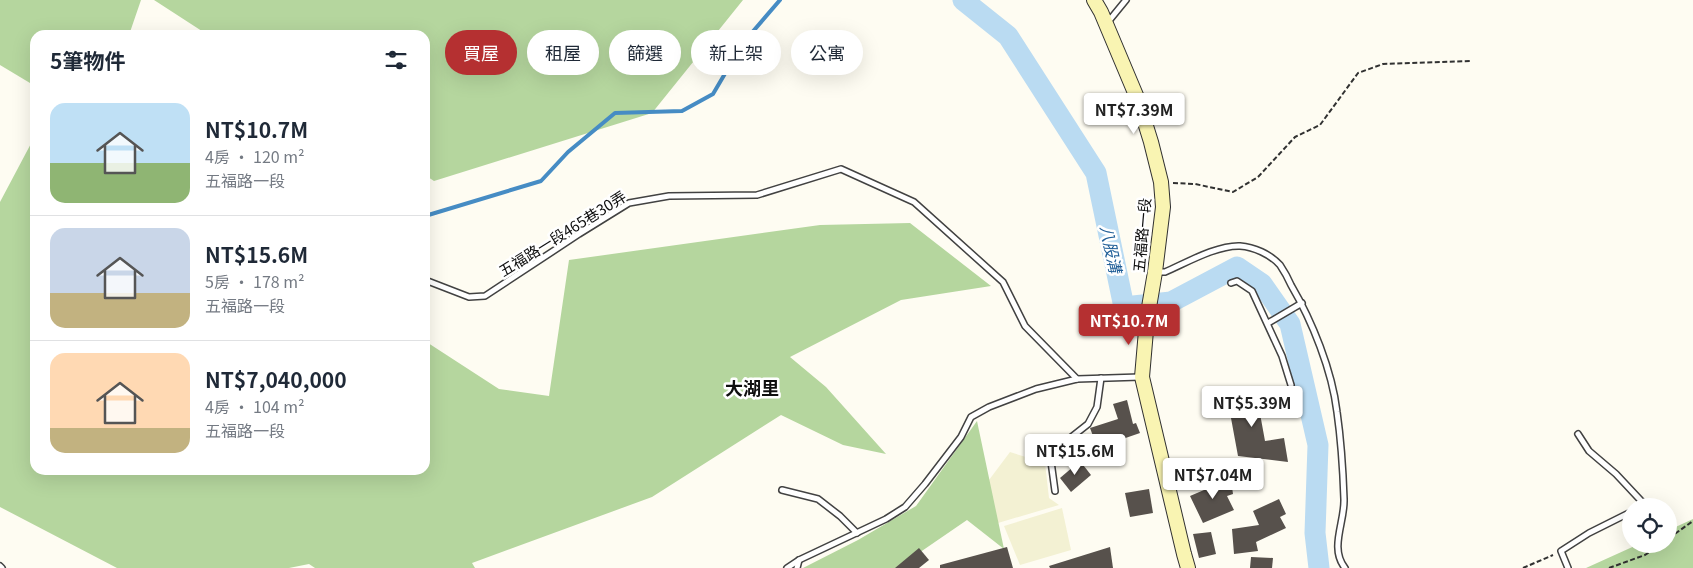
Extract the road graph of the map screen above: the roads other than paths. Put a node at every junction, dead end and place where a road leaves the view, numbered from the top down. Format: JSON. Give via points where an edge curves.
{"nodes":[{"id":1,"x":1094,"y":0,"type":"edge"},
{"id":2,"x":1126,"y":0,"type":"edge"},
{"id":3,"x":1106,"y":24,"type":"junction"},
{"id":4,"x":1155,"y":272,"type":"junction"},
{"id":5,"x":430,"y":282,"type":"edge"},
{"id":6,"x":1231,"y":283,"type":"dead end"},
{"id":7,"x":1301,"y":303,"type":"junction"},
{"id":8,"x":1268,"y":323,"type":"junction"},
{"id":9,"x":1142,"y":377,"type":"junction"},
{"id":10,"x":1077,"y":378,"type":"junction"},
{"id":11,"x":1101,"y":378,"type":"junction"},
{"id":12,"x":1291,"y":385,"type":"dead end"},
{"id":13,"x":1578,"y":434,"type":"dead end"},
{"id":14,"x":782,"y":490,"type":"dead end"},
{"id":15,"x":1055,"y":491,"type":"dead end"},
{"id":16,"x":1638,"y":498,"type":"edge"},
{"id":17,"x":1622,"y":516,"type":"edge"},
{"id":18,"x":857,"y":532,"type":"junction"},
{"id":19,"x":799,"y":560,"type":"junction"},
{"id":20,"x":787,"y":568,"type":"edge"},
{"id":21,"x":798,"y":568,"type":"edge"},
{"id":22,"x":1188,"y":568,"type":"edge"},
{"id":23,"x":1345,"y":568,"type":"edge"},
{"id":24,"x":1568,"y":568,"type":"edge"}],
"edges":[{"from":1,"to":3,"type":"main road","name":"五福路一段"},
{"from":2,"to":3,"type":"lane"},
{"from":3,"to":4,"type":"main road","name":"五福路一段","via":[[1138,100],[1161,182],[1163,207]]},
{"from":4,"to":7,"type":"lane","via":[[1165,272],[1219,249],[1239,246],[1268,254],[1280,265]]},
{"from":4,"to":9,"type":"main road","name":"五福路一段"},
{"from":5,"to":10,"type":"lane","name":"五福路一段465巷30弄","via":[[469,297],[485,296],[629,203],[669,196],[757,195],[841,169],[914,202],[1003,282],[1026,326]]},
{"from":6,"to":8,"type":"lane","via":[[1237,281],[1252,291]]},
{"from":7,"to":8,"type":"lane"},
{"from":7,"to":23,"type":"lane","via":[[1319,342],[1337,411],[1345,501],[1337,550]]},
{"from":8,"to":12,"type":"lane"},
{"from":9,"to":11,"type":"lane"},
{"from":9,"to":22,"type":"main road","name":"五福路一段"},
{"from":10,"to":11,"type":"lane"},
{"from":10,"to":18,"type":"lane","via":[[1036,389],[970,417],[961,437],[905,507]]},
{"from":11,"to":15,"type":"lane","via":[[1097,407],[1088,424],[1050,454]]},
{"from":13,"to":16,"type":"lane","via":[[1589,451]]},
{"from":14,"to":18,"type":"lane","via":[[818,499]]},
{"from":17,"to":24,"type":"lane","via":[[1561,551]]},
{"from":18,"to":19,"type":"lane"},
{"from":19,"to":20,"type":"lane"},
{"from":19,"to":21,"type":"lane"}]}
